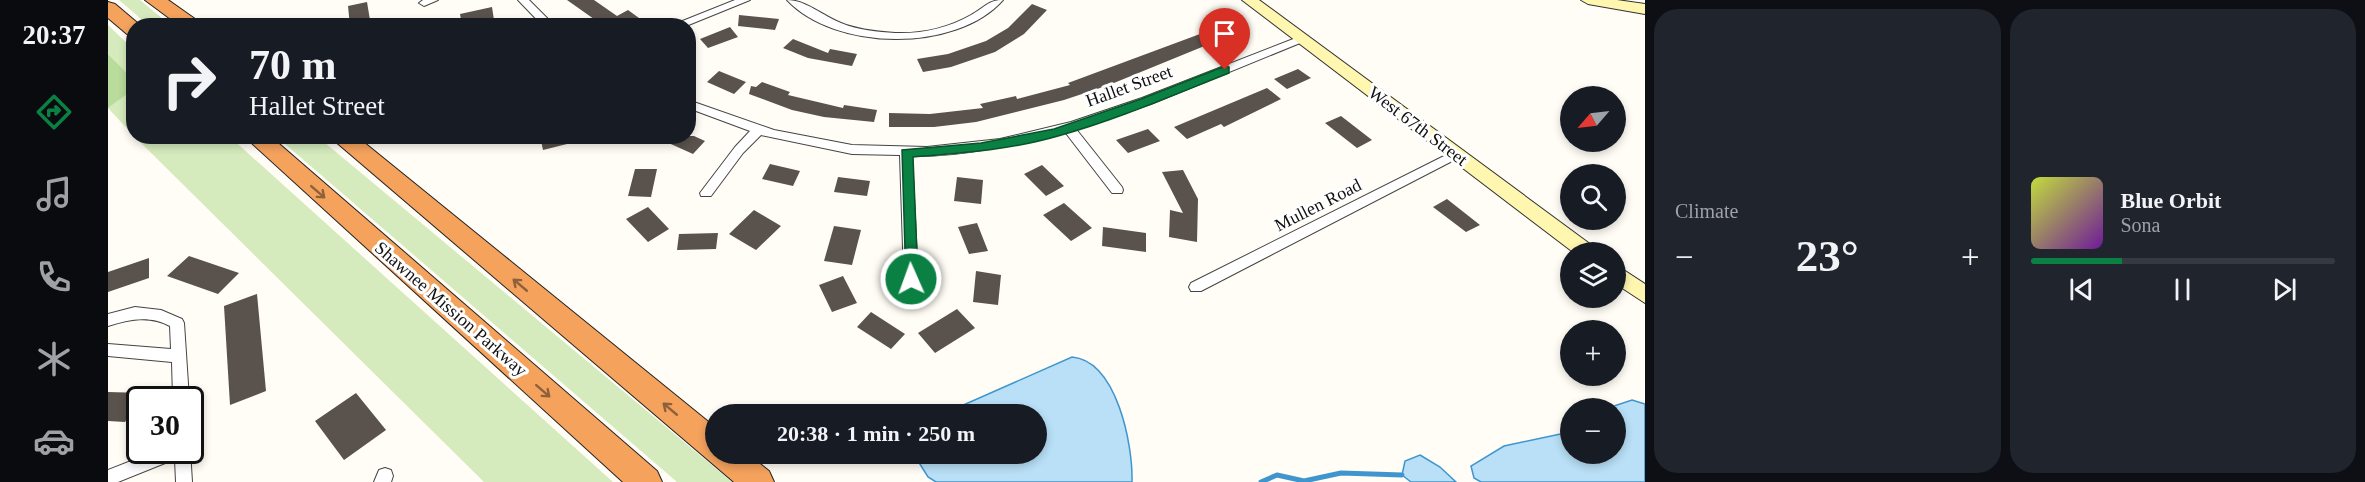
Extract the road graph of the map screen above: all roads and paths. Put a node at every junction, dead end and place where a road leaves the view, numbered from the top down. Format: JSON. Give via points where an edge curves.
{"nodes":[{"id":1,"x":155,"y":0,"type":"edge"},
{"id":2,"x":174,"y":0,"type":"edge"},
{"id":3,"x":524,"y":0,"type":"edge"},
{"id":4,"x":745,"y":0,"type":"edge"},
{"id":5,"x":792,"y":0,"type":"edge"},
{"id":6,"x":998,"y":0,"type":"edge"},
{"id":7,"x":1249,"y":0,"type":"edge"},
{"id":8,"x":1588,"y":0,"type":"edge"},
{"id":9,"x":108,"y":8,"type":"edge"},
{"id":10,"x":1645,"y":9,"type":"edge"},
{"id":11,"x":183,"y":18,"type":"edge"},
{"id":12,"x":195,"y":18,"type":"edge"},
{"id":13,"x":542,"y":18,"type":"edge"},
{"id":14,"x":696,"y":18,"type":"edge"},
{"id":15,"x":126,"y":23,"type":"edge"},
{"id":16,"x":1301,"y":39,"type":"junction"},
{"id":17,"x":696,"y":107,"type":"edge"},
{"id":18,"x":1069,"y":128,"type":"junction"},
{"id":19,"x":757,"y":131,"type":"junction"},
{"id":20,"x":264,"y":144,"type":"edge"},
{"id":21,"x":350,"y":144,"type":"edge"},
{"id":22,"x":906,"y":153,"type":"junction"},
{"id":23,"x":1456,"y":154,"type":"junction"},
{"id":24,"x":1117,"y":190,"type":"dead end"},
{"id":25,"x":706,"y":193,"type":"dead end"},
{"id":26,"x":1574,"y":242,"type":"edge"},
{"id":27,"x":911,"y":279,"type":"dead end"},
{"id":28,"x":1626,"y":281,"type":"edge"},
{"id":29,"x":1196,"y":287,"type":"dead end"},
{"id":30,"x":1645,"y":295,"type":"edge"},
{"id":31,"x":108,"y":320,"type":"edge"},
{"id":32,"x":108,"y":350,"type":"edge"},
{"id":33,"x":179,"y":356,"type":"junction"},
{"id":34,"x":180,"y":386,"type":"edge"},
{"id":35,"x":705,"y":438,"type":"edge"},
{"id":36,"x":144,"y":464,"type":"edge"},
{"id":37,"x":182,"y":464,"type":"edge"},
{"id":38,"x":736,"y":464,"type":"edge"},
{"id":39,"x":108,"y":478,"type":"edge"},
{"id":40,"x":184,"y":482,"type":"edge"},
{"id":41,"x":646,"y":482,"type":"edge"},
{"id":42,"x":758,"y":482,"type":"edge"}],
"edges":[{"from":1,"to":11,"type":"highway"},
{"from":2,"to":12,"type":"highway"},
{"from":3,"to":13,"type":"street"},
{"from":4,"to":14,"type":"street"},
{"from":5,"to":6,"type":"street","via":[[815,17],[838,27],[894,36],[924,34],[958,25]]},
{"from":7,"to":16,"type":"street","name":"West 67th Street"},
{"from":8,"to":10,"type":"street"},
{"from":9,"to":15,"type":"highway"},
{"from":16,"to":18,"type":"street","name":"Hallet Street"},
{"from":16,"to":23,"type":"street","name":"West 67th Street"},
{"from":17,"to":19,"type":"street","name":"Hallet Street"},
{"from":18,"to":22,"type":"street","name":"Hallet Street","via":[[981,148]]},
{"from":18,"to":24,"type":"street","name":"Hallet Street"},
{"from":19,"to":22,"type":"street","name":"Hallet Street","via":[[815,145]]},
{"from":19,"to":25,"type":"street"},
{"from":20,"to":41,"type":"highway","name":"Shawnee Mission Parkway","one_way":true},
{"from":35,"to":21,"type":"highway","one_way":true},
{"from":22,"to":27,"type":"street"},
{"from":23,"to":26,"type":"street","name":"West 67th Street"},
{"from":23,"to":29,"type":"street","name":"Mullen Road"},
{"from":28,"to":30,"type":"street"},
{"from":31,"to":33,"type":"street","via":[[162,313],[177,323]]},
{"from":32,"to":33,"type":"street"},
{"from":33,"to":34,"type":"street"},
{"from":36,"to":39,"type":"street"},
{"from":37,"to":40,"type":"street"},
{"from":38,"to":42,"type":"highway"}]}
